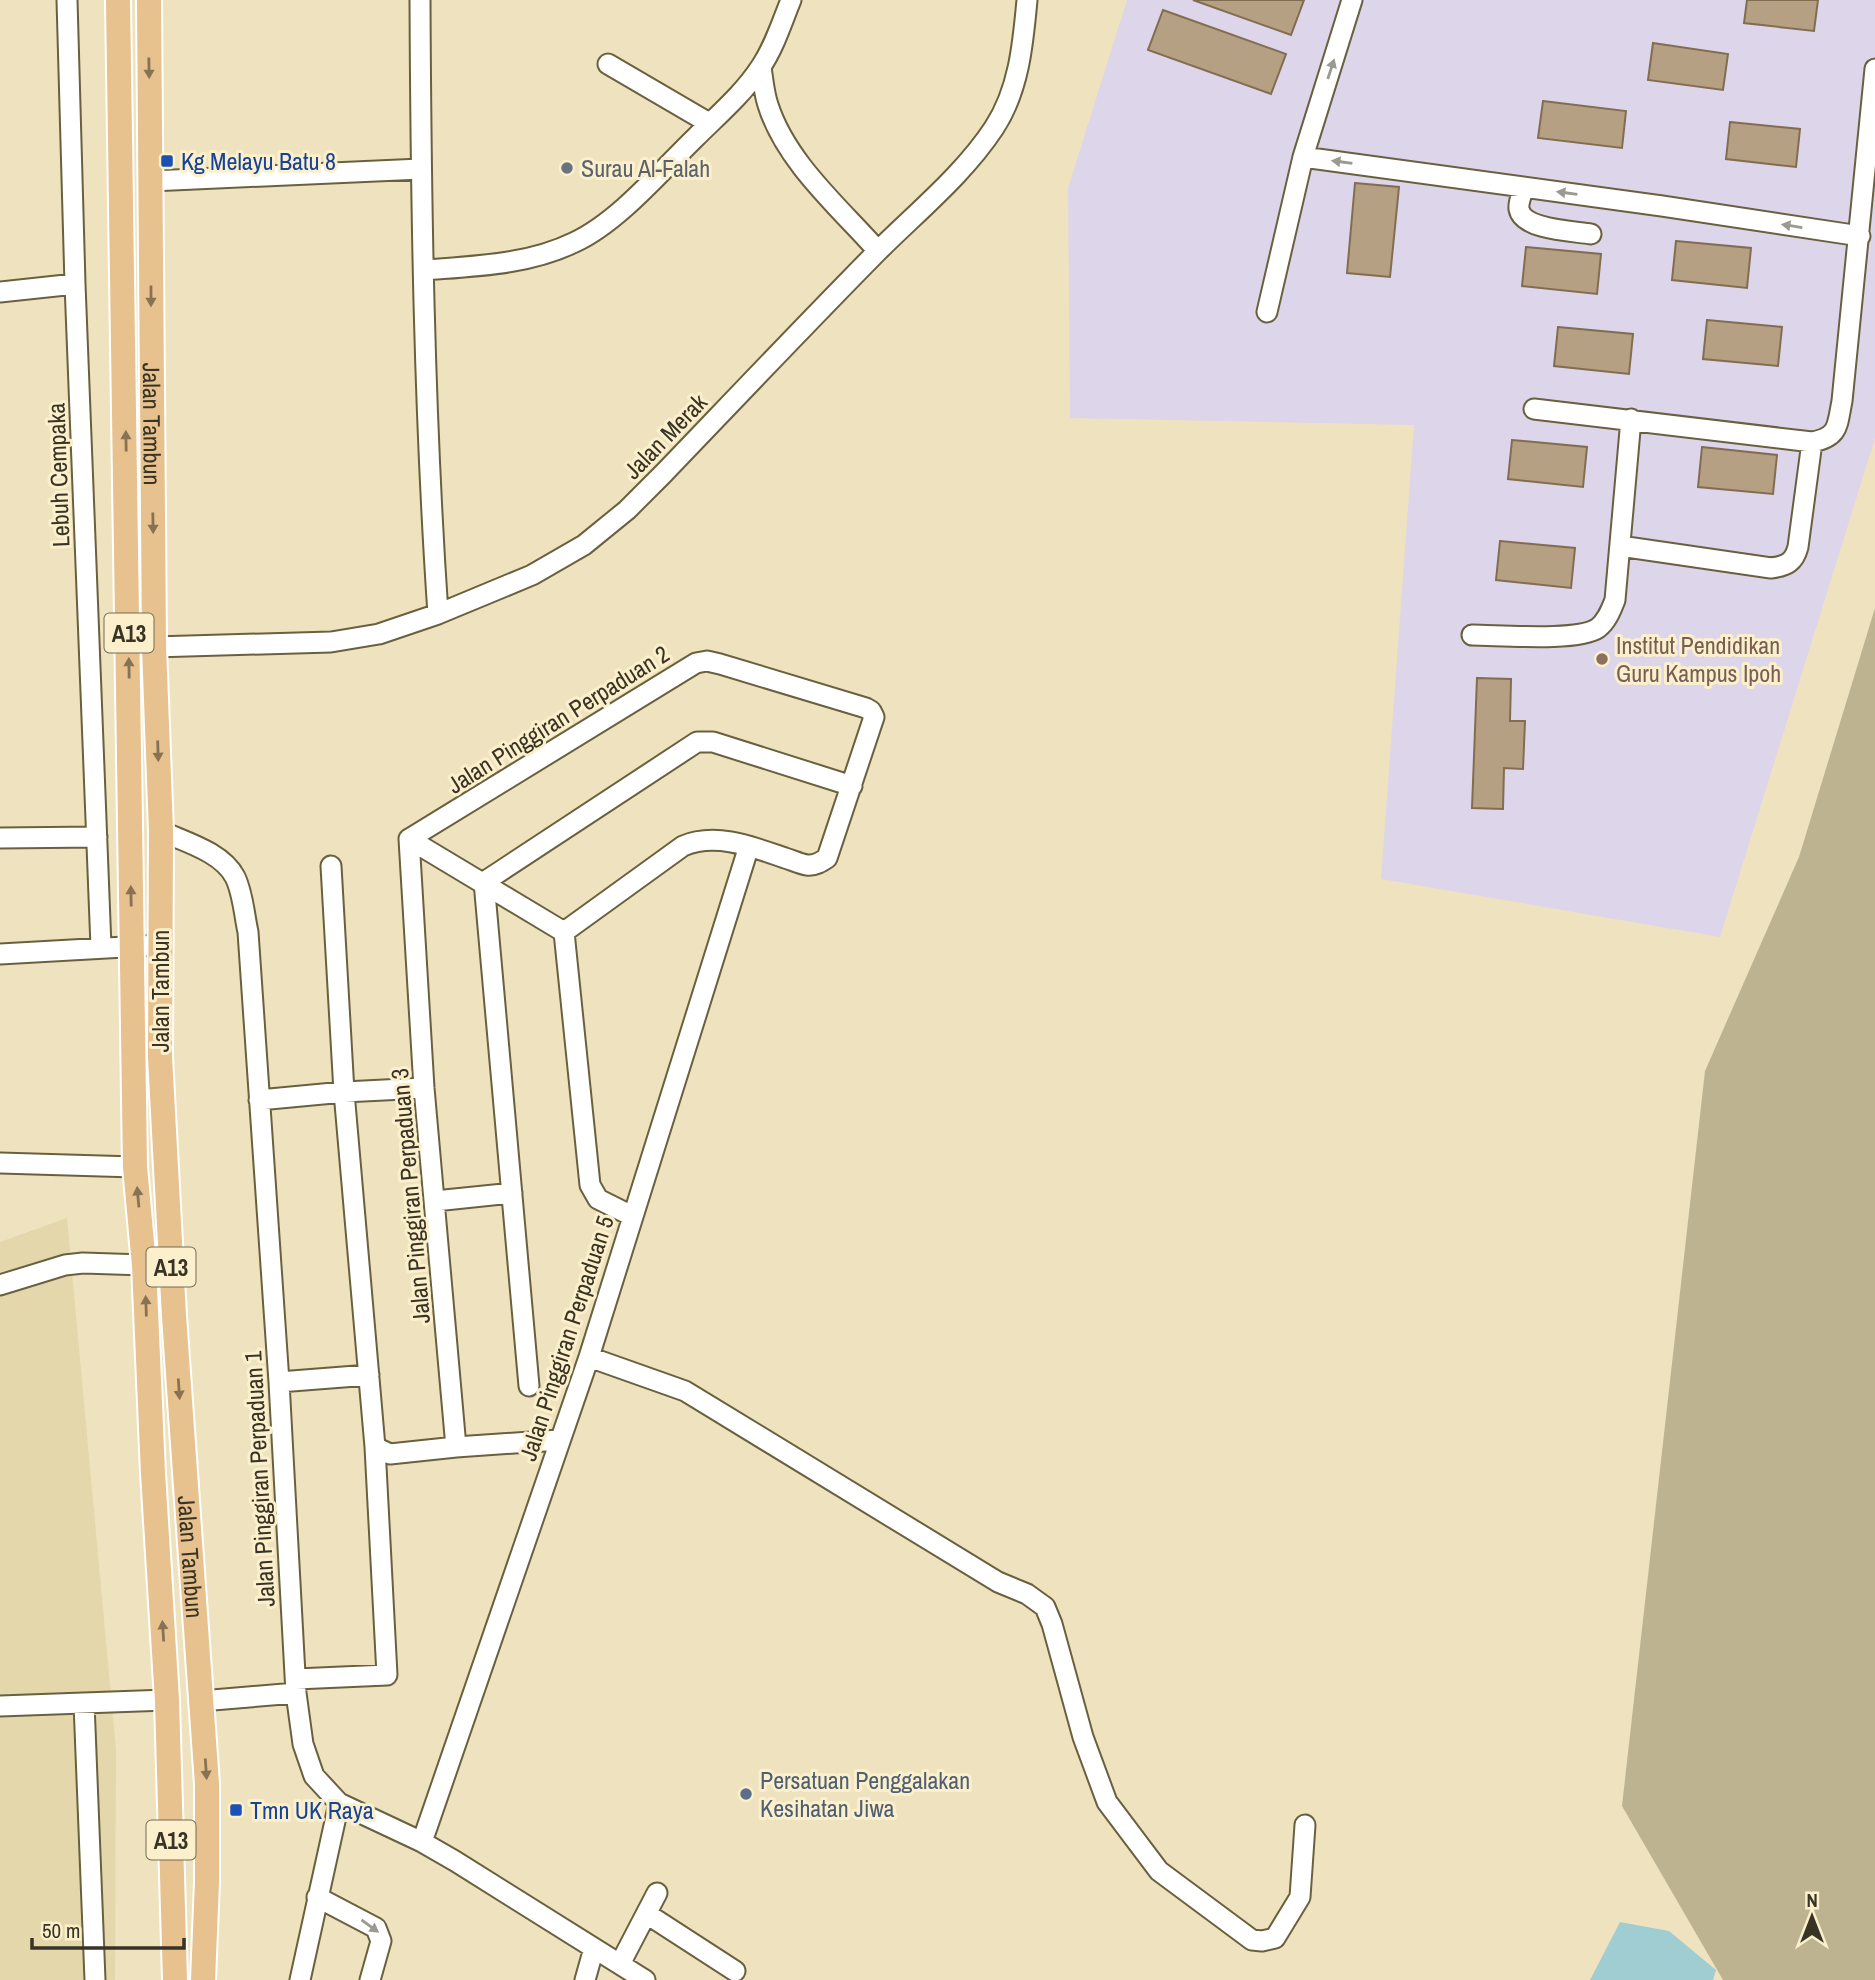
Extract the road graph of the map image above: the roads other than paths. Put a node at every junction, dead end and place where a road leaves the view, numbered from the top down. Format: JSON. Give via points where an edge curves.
{"nodes":[{"id":1,"x":67,"y":0,"type":"edge"},
{"id":2,"x":118,"y":0,"type":"edge"},
{"id":3,"x":149,"y":0,"type":"edge"},
{"id":4,"x":419,"y":0,"type":"edge"},
{"id":5,"x":791,"y":0,"type":"edge"},
{"id":6,"x":1027,"y":0,"type":"edge"},
{"id":7,"x":1352,"y":0,"type":"edge"},
{"id":8,"x":608,"y":64,"type":"dead end"},
{"id":9,"x":761,"y":67,"type":"junction"},
{"id":10,"x":1875,"y":69,"type":"edge"},
{"id":11,"x":709,"y":123,"type":"junction"},
{"id":12,"x":1303,"y":157,"type":"junction"},
{"id":13,"x":421,"y":169,"type":"junction"},
{"id":14,"x":150,"y":181,"type":"junction"},
{"id":15,"x":1524,"y":187,"type":"junction"},
{"id":16,"x":1591,"y":234,"type":"dead end"},
{"id":17,"x":1860,"y":236,"type":"junction"},
{"id":18,"x":878,"y":251,"type":"junction"},
{"id":19,"x":424,"y":270,"type":"junction"},
{"id":20,"x":75,"y":284,"type":"junction"},
{"id":21,"x":0,"y":292,"type":"edge"},
{"id":22,"x":1267,"y":312,"type":"dead end"},
{"id":23,"x":1534,"y":409,"type":"dead end"},
{"id":24,"x":1631,"y":419,"type":"junction"},
{"id":25,"x":1812,"y":442,"type":"junction"},
{"id":26,"x":1620,"y":545,"type":"junction"},
{"id":27,"x":438,"y":614,"type":"junction"},
{"id":28,"x":1472,"y":635,"type":"dead end"},
{"id":29,"x":154,"y":648,"type":"junction"},
{"id":30,"x":852,"y":786,"type":"junction"},
{"id":31,"x":161,"y":831,"type":"junction"},
{"id":32,"x":97,"y":837,"type":"junction"},
{"id":33,"x":0,"y":838,"type":"edge"},
{"id":34,"x":409,"y":839,"type":"junction"},
{"id":35,"x":749,"y":846,"type":"junction"},
{"id":36,"x":331,"y":866,"type":"dead end"},
{"id":37,"x":484,"y":883,"type":"junction"},
{"id":38,"x":564,"y":932,"type":"junction"},
{"id":39,"x":160,"y":945,"type":"junction"},
{"id":40,"x":132,"y":946,"type":"junction"},
{"id":41,"x":101,"y":947,"type":"junction"},
{"id":42,"x":0,"y":954,"type":"edge"},
{"id":43,"x":424,"y":1088,"type":"junction"},
{"id":44,"x":344,"y":1092,"type":"junction"},
{"id":45,"x":259,"y":1100,"type":"junction"},
{"id":46,"x":162,"y":1113,"type":"junction"},
{"id":47,"x":0,"y":1163,"type":"edge"},
{"id":48,"x":135,"y":1167,"type":"junction"},
{"id":49,"x":512,"y":1193,"type":"junction"},
{"id":50,"x":435,"y":1201,"type":"junction"},
{"id":51,"x":632,"y":1216,"type":"junction"},
{"id":52,"x":144,"y":1265,"type":"junction"},
{"id":53,"x":0,"y":1285,"type":"edge"},
{"id":54,"x":175,"y":1337,"type":"junction"},
{"id":55,"x":589,"y":1357,"type":"junction"},
{"id":56,"x":369,"y":1375,"type":"junction"},
{"id":57,"x":279,"y":1382,"type":"junction"},
{"id":58,"x":529,"y":1386,"type":"dead end"},
{"id":59,"x":559,"y":1440,"type":"junction"},
{"id":60,"x":375,"y":1447,"type":"junction"},
{"id":61,"x":456,"y":1447,"type":"junction"},
{"id":62,"x":184,"y":1470,"type":"junction"},
{"id":63,"x":296,"y":1686,"type":"junction"},
{"id":64,"x":167,"y":1700,"type":"junction"},
{"id":65,"x":201,"y":1701,"type":"junction"},
{"id":66,"x":84,"y":1703,"type":"junction"},
{"id":67,"x":0,"y":1706,"type":"edge"},
{"id":68,"x":339,"y":1803,"type":"junction"},
{"id":69,"x":1305,"y":1825,"type":"dead end"},
{"id":70,"x":422,"y":1842,"type":"junction"},
{"id":71,"x":657,"y":1893,"type":"dead end"},
{"id":72,"x":317,"y":1897,"type":"junction"},
{"id":73,"x":174,"y":1907,"type":"junction"},
{"id":74,"x":647,"y":1914,"type":"junction"},
{"id":75,"x":594,"y":1948,"type":"junction"},
{"id":76,"x":620,"y":1964,"type":"junction"},
{"id":77,"x":735,"y":1972,"type":"dead end"},
{"id":78,"x":95,"y":1980,"type":"edge"},
{"id":79,"x":175,"y":1980,"type":"edge"},
{"id":80,"x":203,"y":1980,"type":"edge"},
{"id":81,"x":300,"y":1980,"type":"edge"},
{"id":82,"x":370,"y":1980,"type":"edge"},
{"id":83,"x":585,"y":1980,"type":"edge"},
{"id":84,"x":645,"y":1980,"type":"edge"}],
"edges":[{"from":1,"to":20,"type":"street","name":"Lebuh Cempaka"},
{"from":40,"to":2,"type":"main road","name":"Jalan Tambun","number":"A13","one_way":true},
{"from":3,"to":14,"type":"main road","name":"Jalan Tambun","one_way":true},
{"from":4,"to":13,"type":"street"},
{"from":5,"to":9,"type":"street"},
{"from":6,"to":18,"type":"street","name":"Jalan Merak","via":[[1022,53],[995,126],[957,174]]},
{"from":12,"to":7,"type":"street","one_way":true},
{"from":8,"to":11,"type":"street"},
{"from":9,"to":11,"type":"street"},
{"from":9,"to":18,"type":"street","via":[[768,105],[794,155]]},
{"from":10,"to":17,"type":"street"},
{"from":11,"to":19,"type":"street","via":[[629,204],[576,242],[500,264]]},
{"from":15,"to":12,"type":"street","one_way":true},
{"from":12,"to":22,"type":"street"},
{"from":13,"to":14,"type":"street"},
{"from":13,"to":19,"type":"street"},
{"from":14,"to":29,"type":"main road","name":"Jalan Tambun","one_way":true},
{"from":15,"to":16,"type":"street","via":[[1519,209],[1529,222]]},
{"from":17,"to":15,"type":"street","one_way":true},
{"from":17,"to":25,"type":"street","via":[[1836,429],[1828,439]]},
{"from":18,"to":27,"type":"street","name":"Jalan Merak","via":[[627,510],[584,545],[532,575]]},
{"from":19,"to":27,"type":"street","via":[[428,465]]},
{"from":20,"to":21,"type":"street"},
{"from":20,"to":32,"type":"street","name":"Lebuh Cempaka"},
{"from":23,"to":24,"type":"street"},
{"from":24,"to":25,"type":"street"},
{"from":24,"to":26,"type":"street"},
{"from":25,"to":26,"type":"street","via":[[1798,547],[1789,564],[1771,568]]},
{"from":26,"to":28,"type":"street","via":[[1615,600],[1599,627],[1575,636]]},
{"from":27,"to":29,"type":"street","name":"Jalan Merak","via":[[379,634],[331,642]]},
{"from":29,"to":31,"type":"main road","name":"Jalan Tambun","one_way":true},
{"from":30,"to":34,"type":"street","name":"Jalan Pinggiran Perpaduan 2","via":[[874,717],[871,711],[707,661],[696,663]]},
{"from":30,"to":35,"type":"street","name":"Jalan Pinggiran Perpaduan 2","via":[[827,858],[818,864]]},
{"from":30,"to":37,"type":"street","via":[[713,742],[696,742]]},
{"from":31,"to":39,"type":"main road","name":"Jalan Tambun","number":"A13"},
{"from":31,"to":45,"type":"street","name":"Jalan Pinggiran Perpaduan 1","via":[[218,858],[240,889],[248,932]]},
{"from":32,"to":33,"type":"street"},
{"from":32,"to":41,"type":"street","name":"Lebuh Cempaka"},
{"from":34,"to":37,"type":"street"},
{"from":34,"to":43,"type":"street","name":"Jalan Pinggiran Perpaduan 3"},
{"from":35,"to":38,"type":"street","name":"Jalan Pinggiran Perpaduan 2","via":[[709,839],[683,846]]},
{"from":35,"to":51,"type":"street","name":"Jalan Pinggiran Perpaduan 5"},
{"from":36,"to":44,"type":"street"},
{"from":37,"to":38,"type":"street"},
{"from":37,"to":49,"type":"street"},
{"from":38,"to":51,"type":"street","via":[[590,1185],[598,1199]]},
{"from":39,"to":40,"type":"street"},
{"from":39,"to":46,"type":"main road","name":"Jalan Tambun","number":"A13"},
{"from":40,"to":41,"type":"street"},
{"from":40,"to":48,"type":"main road","name":"Jalan Tambun","number":"A13"},
{"from":41,"to":42,"type":"street"},
{"from":43,"to":44,"type":"street"},
{"from":43,"to":50,"type":"street","name":"Jalan Pinggiran Perpaduan 3"},
{"from":44,"to":45,"type":"street"},
{"from":44,"to":56,"type":"street"},
{"from":45,"to":57,"type":"street","name":"Jalan Pinggiran Perpaduan 1"},
{"from":46,"to":52,"type":"main road","via":[[164,1244],[159,1257]]},
{"from":46,"to":54,"type":"main road","name":"Jalan Tambun","number":"A13"},
{"from":47,"to":48,"type":"street"},
{"from":52,"to":48,"type":"main road","name":"Jalan Tambun","number":"A13","one_way":true},
{"from":49,"to":50,"type":"street"},
{"from":49,"to":58,"type":"street"},
{"from":50,"to":61,"type":"street","name":"Jalan Pinggiran Perpaduan 3"},
{"from":51,"to":55,"type":"street","name":"Jalan Pinggiran Perpaduan 5"},
{"from":52,"to":53,"type":"street","via":[[65,1265]]},
{"from":52,"to":54,"type":"main road","via":[[160,1280]]},
{"from":64,"to":52,"type":"main road","name":"Jalan Tambun","number":"A13","one_way":true},
{"from":54,"to":62,"type":"main road","name":"Jalan Tambun","number":"A13","one_way":true},
{"from":55,"to":59,"type":"street","name":"Jalan Pinggiran Perpaduan 5"},
{"from":55,"to":69,"type":"street","via":[[685,1391],[986,1576],[1045,1607],[1107,1802],[1159,1871],[1252,1940],[1275,1938],[1300,1897]]},
{"from":56,"to":57,"type":"street"},
{"from":56,"to":60,"type":"street"},
{"from":57,"to":63,"type":"street","name":"Jalan Pinggiran Perpaduan 1"},
{"from":59,"to":61,"type":"street"},
{"from":59,"to":70,"type":"street","name":"Jalan Pinggiran Perpaduan 5"},
{"from":60,"to":61,"type":"street","via":[[390,1454]]},
{"from":60,"to":63,"type":"street","via":[[387,1675]]},
{"from":62,"to":64,"type":"main road","via":[[186,1650],[183,1672]]},
{"from":62,"to":65,"type":"main road","name":"Jalan Tambun","number":"A13"},
{"from":63,"to":65,"type":"street"},
{"from":63,"to":68,"type":"street","name":"Jalan Pinggiran Perpaduan 1","via":[[303,1744],[314,1776]]},
{"from":64,"to":66,"type":"street"},
{"from":64,"to":73,"type":"main road","name":"Jalan Tambun","number":"A13"},
{"from":65,"to":73,"type":"main road","via":[[183,1706],[176,1722]]},
{"from":65,"to":80,"type":"main road","name":"Jalan Tambun","number":"A13","one_way":true,"via":[[207,1784]]},
{"from":66,"to":67,"type":"street"},
{"from":66,"to":78,"type":"street"},
{"from":68,"to":70,"type":"street","name":"Jalan Pinggiran Perpaduan 1"},
{"from":68,"to":72,"type":"street"},
{"from":70,"to":75,"type":"street","name":"Jalan Pinggiran Perpaduan 1"},
{"from":71,"to":74,"type":"street"},
{"from":72,"to":81,"type":"street"},
{"from":72,"to":82,"type":"street","one_way":true,"via":[[376,1928],[381,1941]]},
{"from":73,"to":79,"type":"main road","name":"Jalan Tambun","number":"A13"},
{"from":74,"to":76,"type":"street"},
{"from":74,"to":77,"type":"street"},
{"from":75,"to":76,"type":"street","name":"Jalan Pinggiran Perpaduan 1"},
{"from":75,"to":83,"type":"street"},
{"from":76,"to":84,"type":"street","name":"Jalan Pinggiran Perpaduan 1"}]}
